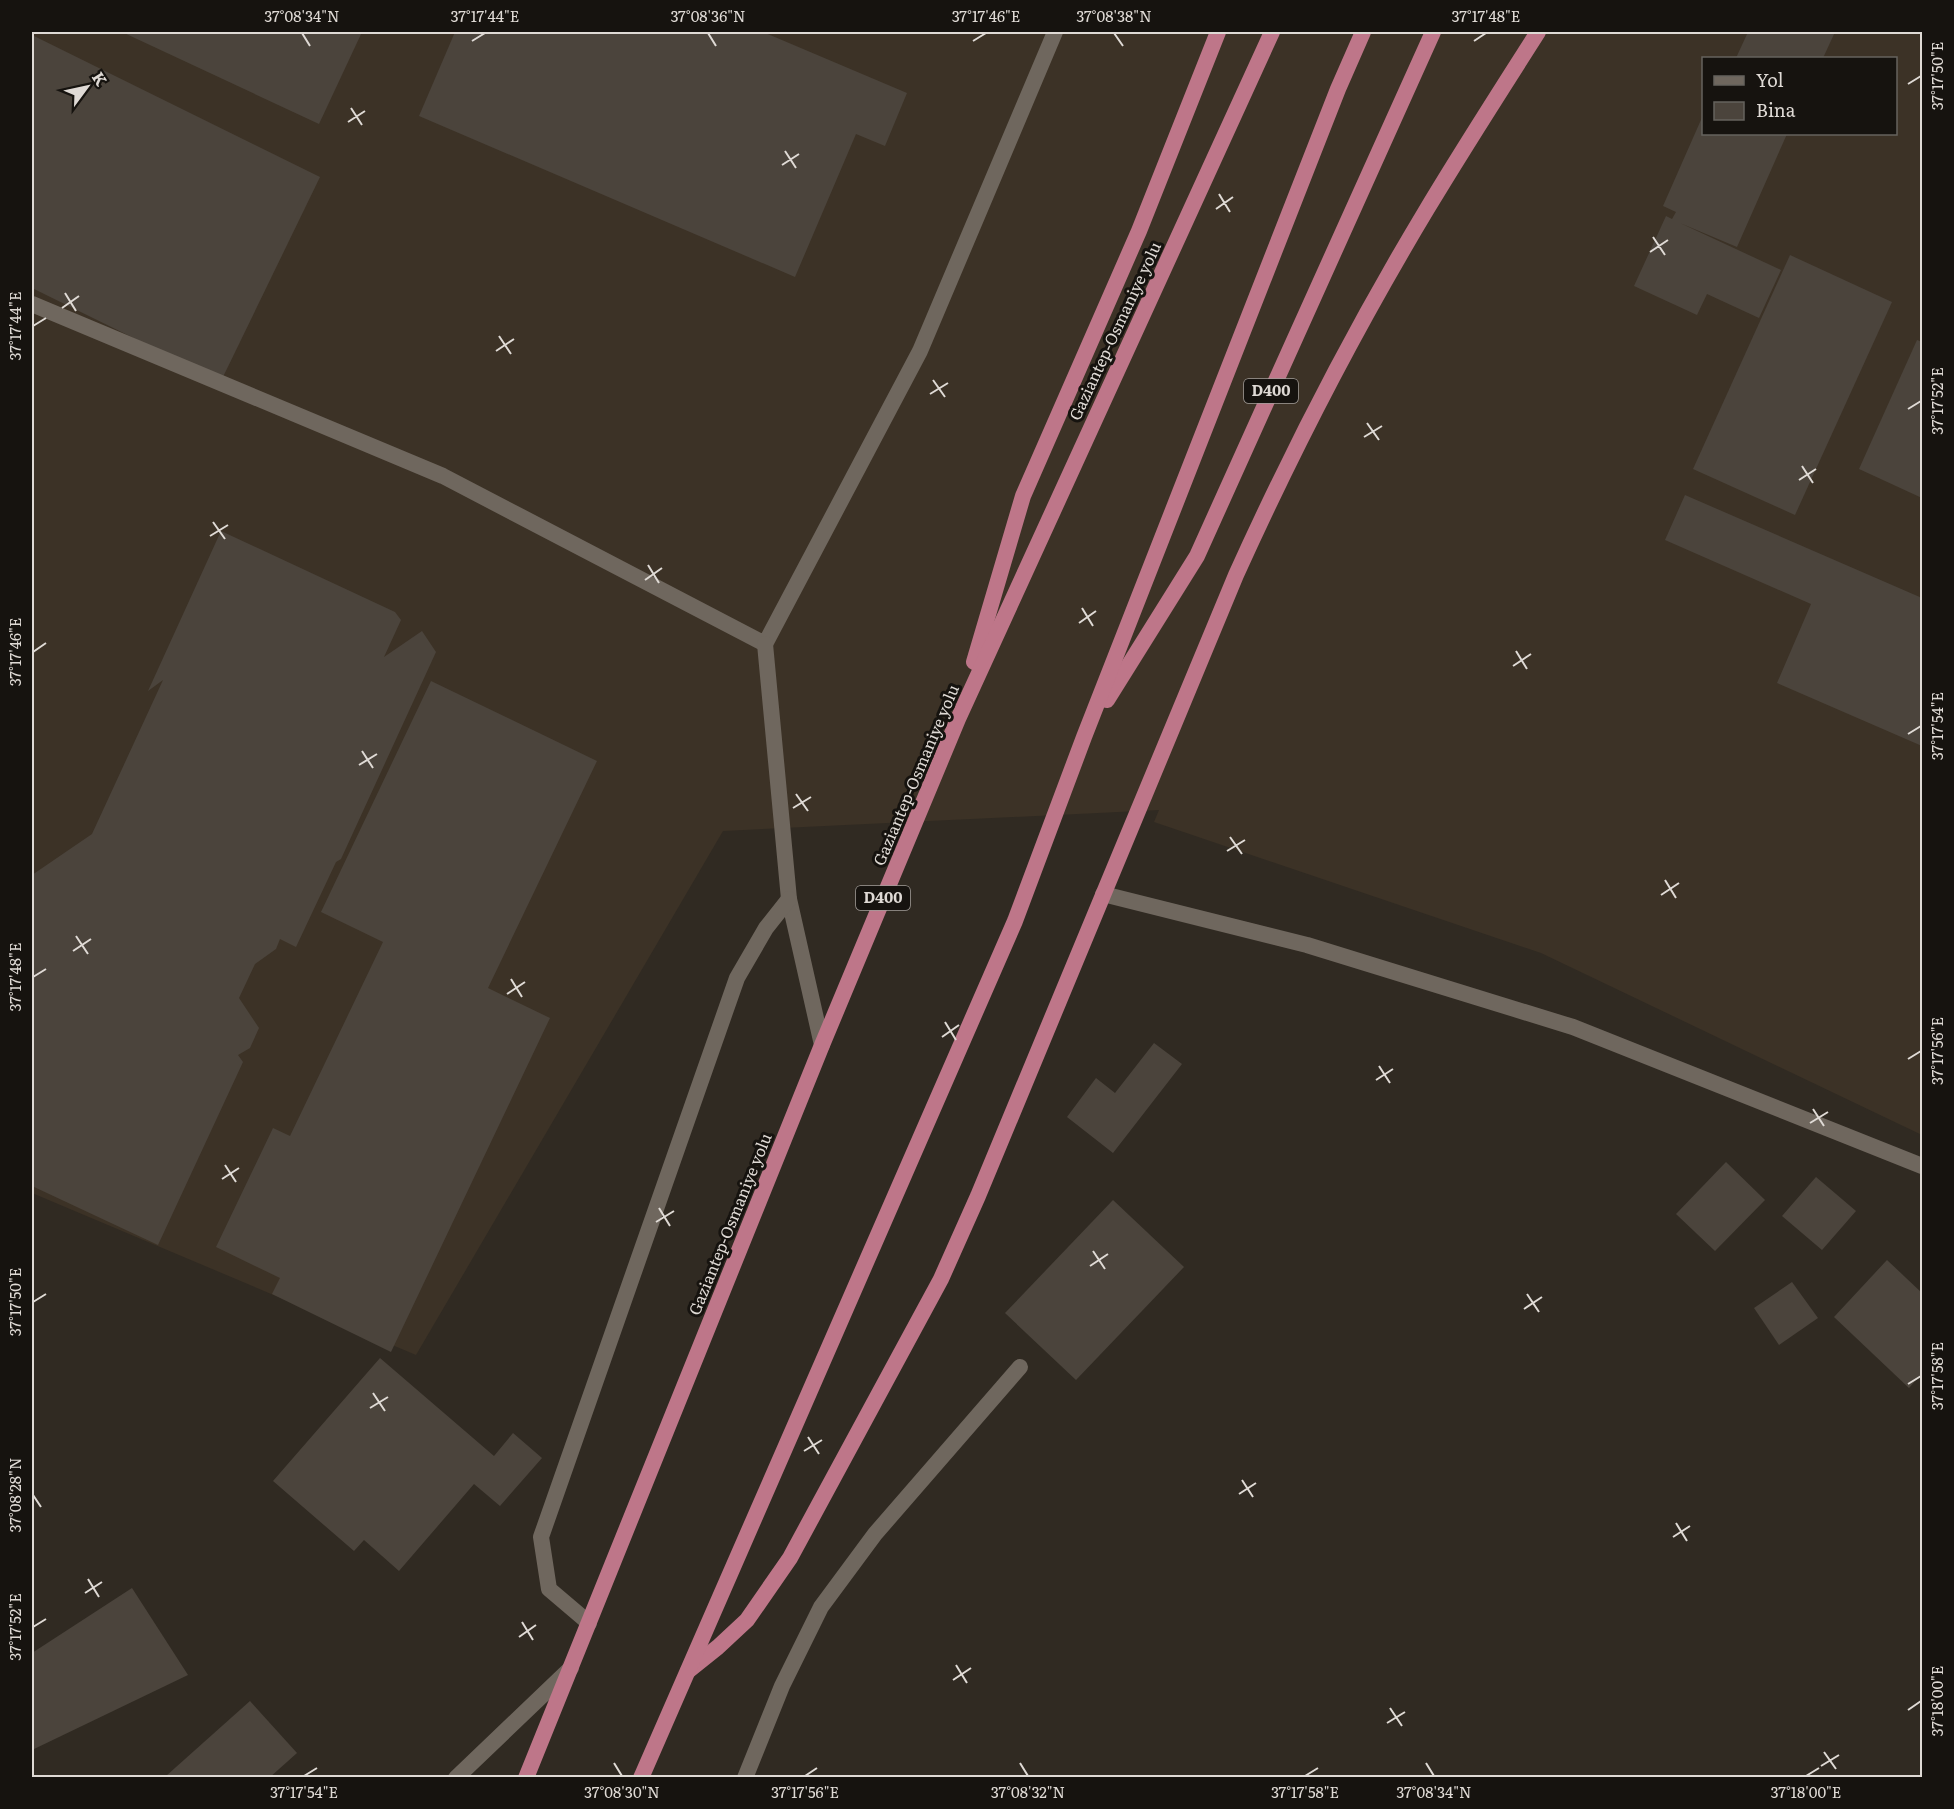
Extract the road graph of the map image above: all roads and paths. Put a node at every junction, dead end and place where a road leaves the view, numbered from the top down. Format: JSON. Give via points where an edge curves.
{"nodes":[{"id":1,"x":1055,"y":32,"type":"edge"},
{"id":2,"x":1218,"y":32,"type":"edge"},
{"id":3,"x":1272,"y":32,"type":"edge"},
{"id":4,"x":1363,"y":32,"type":"edge"},
{"id":5,"x":1433,"y":32,"type":"edge"},
{"id":6,"x":1538,"y":32,"type":"edge"},
{"id":7,"x":32,"y":304,"type":"edge"},
{"id":8,"x":765,"y":644,"type":"junction"},
{"id":9,"x":958,"y":719,"type":"junction"},
{"id":10,"x":1084,"y":737,"type":"junction"},
{"id":11,"x":1103,"y":894,"type":"junction"},
{"id":12,"x":789,"y":899,"type":"junction"},
{"id":13,"x":822,"y":1045,"type":"junction"},
{"id":14,"x":1923,"y":1166,"type":"edge"},
{"id":15,"x":1020,"y":1366,"type":"dead end"},
{"id":16,"x":589,"y":1623,"type":"junction"},
{"id":17,"x":571,"y":1668,"type":"junction"},
{"id":18,"x":685,"y":1673,"type":"junction"},
{"id":19,"x":456,"y":1778,"type":"edge"},
{"id":20,"x":526,"y":1778,"type":"edge"},
{"id":21,"x":641,"y":1778,"type":"edge"},
{"id":22,"x":745,"y":1778,"type":"edge"}],
"edges":[{"from":1,"to":8,"type":"street","via":[[920,351]]},
{"from":2,"to":9,"type":"highway","number":"D400","via":[[1139,231],[1023,496]]},
{"from":3,"to":9,"type":"highway","name":"Gaziantep-Osmaniye yolu","number":"D400"},
{"from":4,"to":10,"type":"highway","number":"D400"},
{"from":5,"to":10,"type":"highway","number":"D400","via":[[1197,556]]},
{"from":6,"to":11,"type":"highway","via":[[1427,209],[1333,375],[1279,482],[1236,575]]},
{"from":7,"to":8,"type":"street","via":[[442,476]]},
{"from":8,"to":12,"type":"street"},
{"from":9,"to":13,"type":"highway","name":"Gaziantep-Osmaniye yolu","number":"D400"},
{"from":10,"to":18,"type":"highway","number":"D400","via":[[1015,921]]},
{"from":11,"to":14,"type":"street","via":[[1307,945],[1573,1027]]},
{"from":11,"to":18,"type":"highway","via":[[941,1279],[790,1558],[747,1620]]},
{"from":12,"to":13,"type":"street"},
{"from":12,"to":16,"type":"street","via":[[766,928],[737,978],[541,1537],[549,1589]]},
{"from":13,"to":16,"type":"highway","name":"Gaziantep-Osmaniye yolu","number":"D400"},
{"from":15,"to":22,"type":"street","via":[[875,1534],[821,1607],[782,1686]]},
{"from":16,"to":17,"type":"highway","name":"Gaziantep-Osmaniye yolu","number":"D400"},
{"from":17,"to":19,"type":"street"},
{"from":17,"to":20,"type":"highway","name":"Gaziantep-Osmaniye yolu","number":"D400"},
{"from":18,"to":21,"type":"highway","number":"D400"}]}
